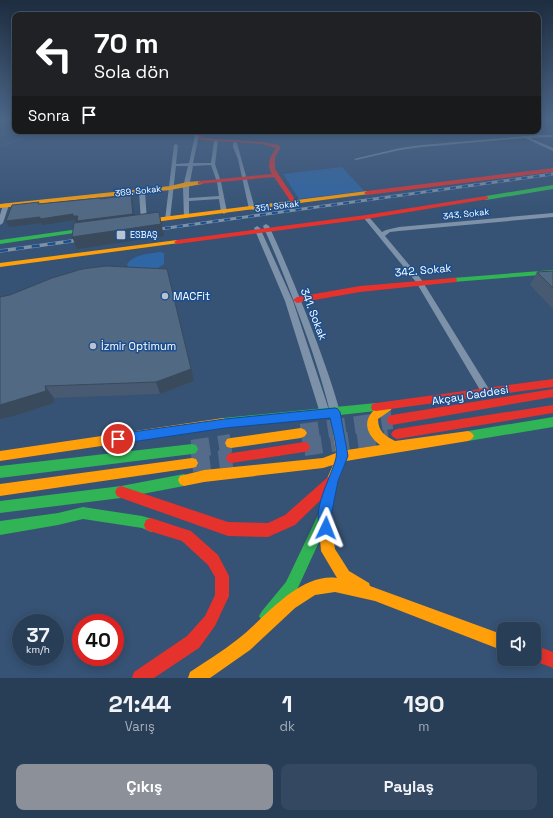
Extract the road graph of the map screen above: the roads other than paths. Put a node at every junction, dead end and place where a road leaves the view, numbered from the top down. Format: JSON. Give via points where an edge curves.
{"nodes":[{"id":1,"x":175,"y":151,"type":"edge"},
{"id":2,"x":193,"y":151,"type":"edge"},
{"id":3,"x":215,"y":151,"type":"edge"},
{"id":4,"x":237,"y":151,"type":"edge"},
{"id":5,"x":276,"y":151,"type":"edge"},
{"id":6,"x":393,"y":151,"type":"edge"},
{"id":7,"x":356,"y":159,"type":"dead end"},
{"id":8,"x":213,"y":164,"type":"junction"},
{"id":9,"x":173,"y":165,"type":"junction"},
{"id":10,"x":190,"y":165,"type":"junction"},
{"id":11,"x":553,"y":170,"type":"edge"},
{"id":12,"x":276,"y":175,"type":"junction"},
{"id":13,"x":244,"y":179,"type":"junction"},
{"id":14,"x":219,"y":182,"type":"junction"},
{"id":15,"x":187,"y":184,"type":"junction"},
{"id":16,"x":553,"y":187,"type":"edge"},
{"id":17,"x":170,"y":188,"type":"junction"},
{"id":18,"x":142,"y":191,"type":"junction"},
{"id":19,"x":221,"y":197,"type":"junction"},
{"id":20,"x":186,"y":200,"type":"junction"},
{"id":21,"x":295,"y":204,"type":"junction"},
{"id":22,"x":3,"y":206,"type":"edge"},
{"id":23,"x":252,"y":209,"type":"junction"},
{"id":24,"x":224,"y":212,"type":"junction"},
{"id":25,"x":553,"y":215,"type":"edge"},
{"id":26,"x":186,"y":217,"type":"junction"},
{"id":27,"x":366,"y":217,"type":"junction"},
{"id":28,"x":167,"y":219,"type":"junction"},
{"id":29,"x":141,"y":222,"type":"joint"},
{"id":30,"x":0,"y":224,"type":"edge"},
{"id":31,"x":98,"y":228,"type":"edge"},
{"id":32,"x":262,"y":229,"type":"junction"},
{"id":33,"x":382,"y":235,"type":"junction"},
{"id":34,"x":0,"y":242,"type":"edge"},
{"id":35,"x":0,"y":265,"type":"edge"},
{"id":36,"x":553,"y":272,"type":"edge"},
{"id":37,"x":418,"y":281,"type":"junction"},
{"id":38,"x":296,"y":300,"type":"junction"},
{"id":39,"x":553,"y":383,"type":"edge"},
{"id":40,"x":486,"y":392,"type":"junction"},
{"id":41,"x":553,"y":393,"type":"edge"},
{"id":42,"x":389,"y":406,"type":"junction"},
{"id":43,"x":553,"y":410,"type":"edge"},
{"id":44,"x":335,"y":412,"type":"junction"},
{"id":45,"x":325,"y":413,"type":"junction"},
{"id":46,"x":392,"y":420,"type":"tunnel mouth"},
{"id":47,"x":553,"y":422,"type":"edge"},
{"id":48,"x":301,"y":433,"type":"tunnel mouth"},
{"id":49,"x":397,"y":434,"type":"tunnel mouth"},
{"id":50,"x":231,"y":443,"type":"tunnel mouth"},
{"id":51,"x":398,"y":447,"type":"junction"},
{"id":52,"x":304,"y":448,"type":"tunnel mouth"},
{"id":53,"x":192,"y":449,"type":"tunnel mouth"},
{"id":54,"x":0,"y":456,"type":"edge"},
{"id":55,"x":342,"y":456,"type":"junction"},
{"id":56,"x":232,"y":458,"type":"tunnel mouth"},
{"id":57,"x":192,"y":463,"type":"tunnel mouth"},
{"id":58,"x":0,"y":472,"type":"edge"},
{"id":59,"x":332,"y":481,"type":"junction"},
{"id":60,"x":0,"y":490,"type":"edge"},
{"id":61,"x":121,"y":492,"type":"junction"},
{"id":62,"x":0,"y":507,"type":"edge"},
{"id":63,"x":324,"y":516,"type":"junction"},
{"id":64,"x":0,"y":528,"type":"edge"},
{"id":65,"x":375,"y":594,"type":"junction"},
{"id":66,"x":497,"y":640,"type":"edge"},
{"id":67,"x":244,"y":644,"type":"junction"},
{"id":68,"x":541,"y":656,"type":"edge"},
{"id":69,"x":553,"y":660,"type":"edge"},
{"id":70,"x":140,"y":678,"type":"edge"},
{"id":71,"x":196,"y":678,"type":"edge"}],
"edges":[{"from":1,"to":9,"type":"street"},
{"from":2,"to":10,"type":"street"},
{"from":3,"to":8,"type":"street"},
{"from":4,"to":13,"type":"street"},
{"from":5,"to":12,"type":"main road","via":[[271,163]]},
{"from":6,"to":7,"type":"street"},
{"from":8,"to":10,"type":"street"},
{"from":8,"to":14,"type":"street"},
{"from":9,"to":10,"type":"street"},
{"from":9,"to":17,"type":"street"},
{"from":10,"to":15,"type":"street"},
{"from":11,"to":21,"type":"main road","name":"351. Sokak"},
{"from":12,"to":13,"type":"main road","name":"369. Sokak"},
{"from":12,"to":21,"type":"main road"},
{"from":13,"to":14,"type":"main road","name":"369. Sokak"},
{"from":13,"to":23,"type":"street"},
{"from":14,"to":15,"type":"main road","name":"369. Sokak"},
{"from":14,"to":19,"type":"street"},
{"from":15,"to":17,"type":"main road","name":"369. Sokak"},
{"from":15,"to":20,"type":"street"},
{"from":16,"to":27,"type":"main road"},
{"from":17,"to":18,"type":"main road","name":"369. Sokak"},
{"from":17,"to":28,"type":"street"},
{"from":18,"to":22,"type":"main road","name":"369. Sokak"},
{"from":18,"to":29,"type":"street"},
{"from":19,"to":20,"type":"street"},
{"from":19,"to":24,"type":"street"},
{"from":20,"to":26,"type":"street"},
{"from":21,"to":23,"type":"main road","name":"351. Sokak"},
{"from":22,"to":30,"type":"street"},
{"from":23,"to":24,"type":"main road","name":"351. Sokak"},
{"from":24,"to":26,"type":"main road","name":"351. Sokak"},
{"from":25,"to":33,"type":"street","name":"343. Sokak","via":[[399,229]]},
{"from":26,"to":28,"type":"main road","name":"351. Sokak"},
{"from":27,"to":32,"type":"main road"},
{"from":27,"to":33,"type":"street"},
{"from":28,"to":29,"type":"main road","name":"351. Sokak"},
{"from":31,"to":34,"type":"main road"},
{"from":32,"to":35,"type":"main road"},
{"from":32,"to":38,"type":"street","name":"341. Sokak"},
{"from":32,"to":45,"type":"street","name":"341. Sokak","via":[[289,301]]},
{"from":33,"to":37,"type":"street"},
{"from":36,"to":37,"type":"main road","name":"342. Sokak"},
{"from":37,"to":38,"type":"main road","name":"342. Sokak"},
{"from":37,"to":40,"type":"street"},
{"from":38,"to":44,"type":"street","name":"341. Sokak","via":[[328,384]]},
{"from":39,"to":40,"type":"main road"},
{"from":40,"to":42,"type":"main road"},
{"from":41,"to":46,"type":"main road","name":"Akçay Caddesi"},
{"from":42,"to":44,"type":"main road"},
{"from":42,"to":51,"type":"main road","via":[[373,417],[372,428],[374,434],[384,442]]},
{"from":43,"to":49,"type":"main road"},
{"from":44,"to":45,"type":"main road"},
{"from":44,"to":55,"type":"main road"},
{"from":45,"to":54,"type":"main road","via":[[225,424]]},
{"from":47,"to":51,"type":"main road"},
{"from":48,"to":50,"type":"main road"},
{"from":51,"to":55,"type":"main road"},
{"from":52,"to":56,"type":"main road"},
{"from":53,"to":58,"type":"main road"},
{"from":55,"to":59,"type":"main road"},
{"from":55,"to":61,"type":"main road","via":[[323,463],[204,476]]},
{"from":57,"to":60,"type":"main road"},
{"from":59,"to":61,"type":"main road","via":[[290,520],[268,530],[228,528]]},
{"from":59,"to":63,"type":"main road"},
{"from":61,"to":62,"type":"main road"},
{"from":63,"to":65,"type":"main road","via":[[328,551],[344,576]]},
{"from":63,"to":67,"type":"main road","via":[[291,587]]},
{"from":64,"to":70,"type":"main road","via":[[83,513],[91,514],[142,522],[186,536],[213,560],[222,576],[222,596],[210,621],[193,642]]},
{"from":65,"to":66,"type":"main road"},
{"from":65,"to":67,"type":"main road","via":[[335,585],[312,588],[290,603]]},
{"from":67,"to":71,"type":"main road"},
{"from":68,"to":69,"type":"main road"}]}
